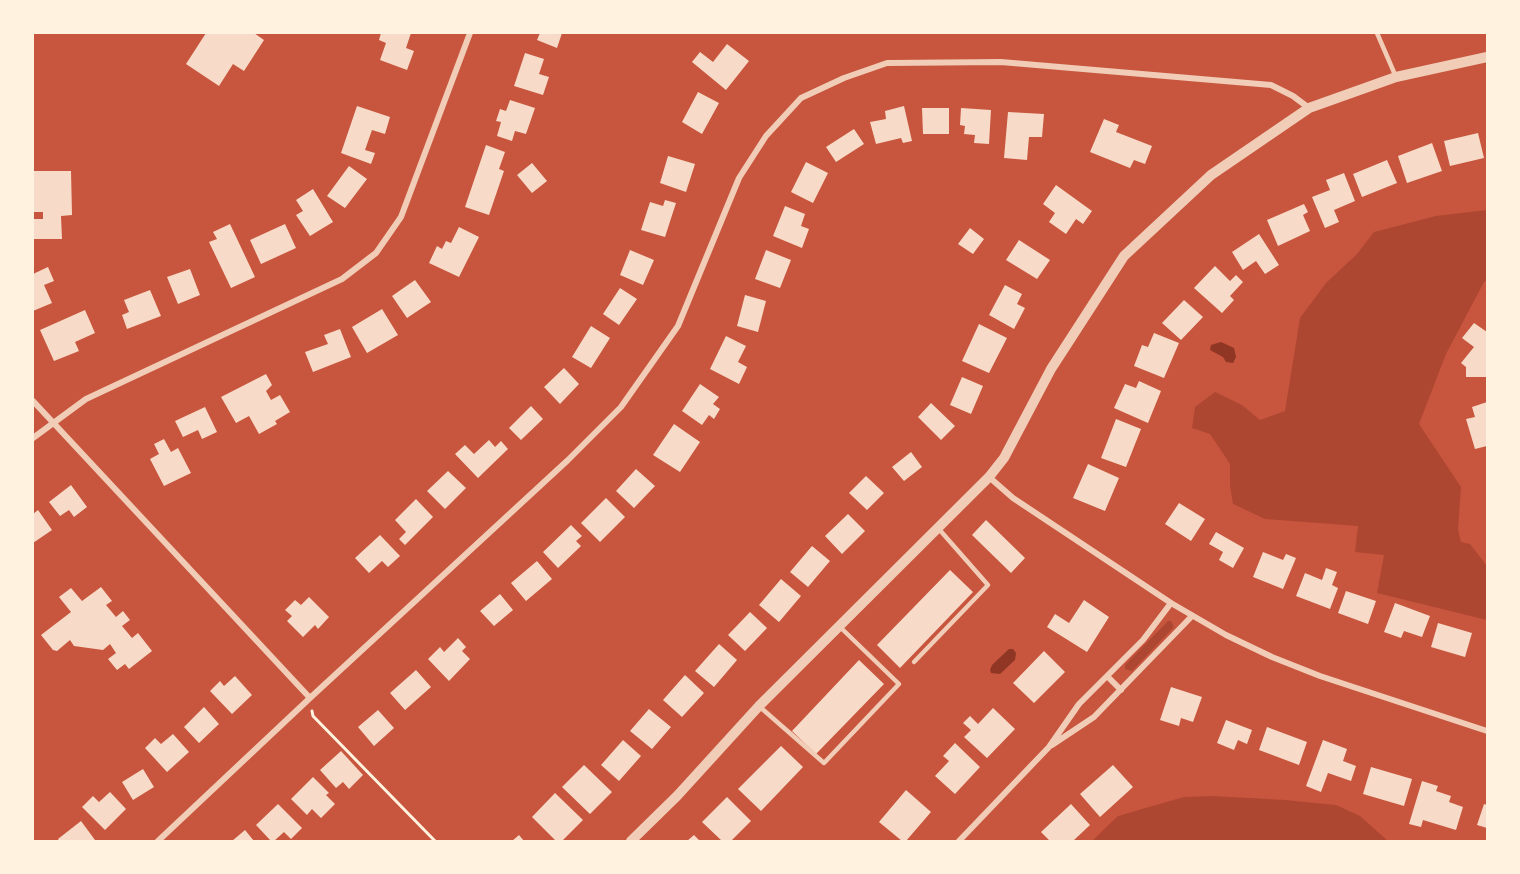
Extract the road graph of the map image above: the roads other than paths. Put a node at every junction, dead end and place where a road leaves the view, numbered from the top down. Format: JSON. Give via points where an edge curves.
{"nodes":[{"id":1,"x":470,"y":33,"type":"edge"},
{"id":2,"x":1377,"y":33,"type":"edge"},
{"id":3,"x":1487,"y":57,"type":"edge"},
{"id":4,"x":1395,"y":77,"type":"junction"},
{"id":5,"x":1310,"y":108,"type":"junction"},
{"id":6,"x":33,"y":401,"type":"edge"},
{"id":7,"x":53,"y":422,"type":"junction"},
{"id":8,"x":33,"y":438,"type":"edge"},
{"id":9,"x":989,"y":477,"type":"junction"},
{"id":10,"x":937,"y":527,"type":"junction"},
{"id":11,"x":1172,"y":603,"type":"junction"},
{"id":12,"x":1192,"y":616,"type":"junction"},
{"id":13,"x":839,"y":626,"type":"junction"},
{"id":14,"x":914,"y":662,"type":"dead end"},
{"id":15,"x":1107,"y":676,"type":"junction"},
{"id":16,"x":1121,"y":690,"type":"junction"},
{"id":17,"x":310,"y":698,"type":"junction"},
{"id":18,"x":759,"y":706,"type":"junction"},
{"id":19,"x":1487,"y":730,"type":"edge"},
{"id":20,"x":1049,"y":747,"type":"junction"},
{"id":21,"x":158,"y":841,"type":"edge"},
{"id":22,"x":632,"y":841,"type":"edge"},
{"id":23,"x":959,"y":841,"type":"edge"}],
"edges":[{"from":1,"to":7,"type":"street","via":[[401,217],[376,253],[342,279],[86,399]]},
{"from":2,"to":4,"type":"lane"},
{"from":3,"to":4,"type":"street"},
{"from":4,"to":5,"type":"street"},
{"from":5,"to":9,"type":"street","via":[[1211,175],[1124,256],[1051,369],[1005,458]]},
{"from":5,"to":17,"type":"street","via":[[1271,85],[1001,62],[887,63],[801,98],[766,136],[739,178],[678,326],[621,407]]},
{"from":6,"to":7,"type":"street"},
{"from":7,"to":8,"type":"street"},
{"from":7,"to":17,"type":"street"},
{"from":9,"to":10,"type":"street"},
{"from":9,"to":11,"type":"street","via":[[1013,498]]},
{"from":10,"to":13,"type":"street"},
{"from":10,"to":14,"type":"lane","via":[[988,585]]},
{"from":11,"to":12,"type":"street"},
{"from":11,"to":15,"type":"street"},
{"from":12,"to":16,"type":"street"},
{"from":12,"to":19,"type":"street","via":[[1320,676]]},
{"from":13,"to":18,"type":"street"},
{"from":13,"to":18,"type":"lane","via":[[898,684],[824,763]]},
{"from":15,"to":16,"type":"street"},
{"from":15,"to":20,"type":"street","via":[[1078,704]]},
{"from":16,"to":20,"type":"street","via":[[1094,717]]},
{"from":17,"to":21,"type":"street"},
{"from":18,"to":22,"type":"street"},
{"from":20,"to":23,"type":"street"}]}
